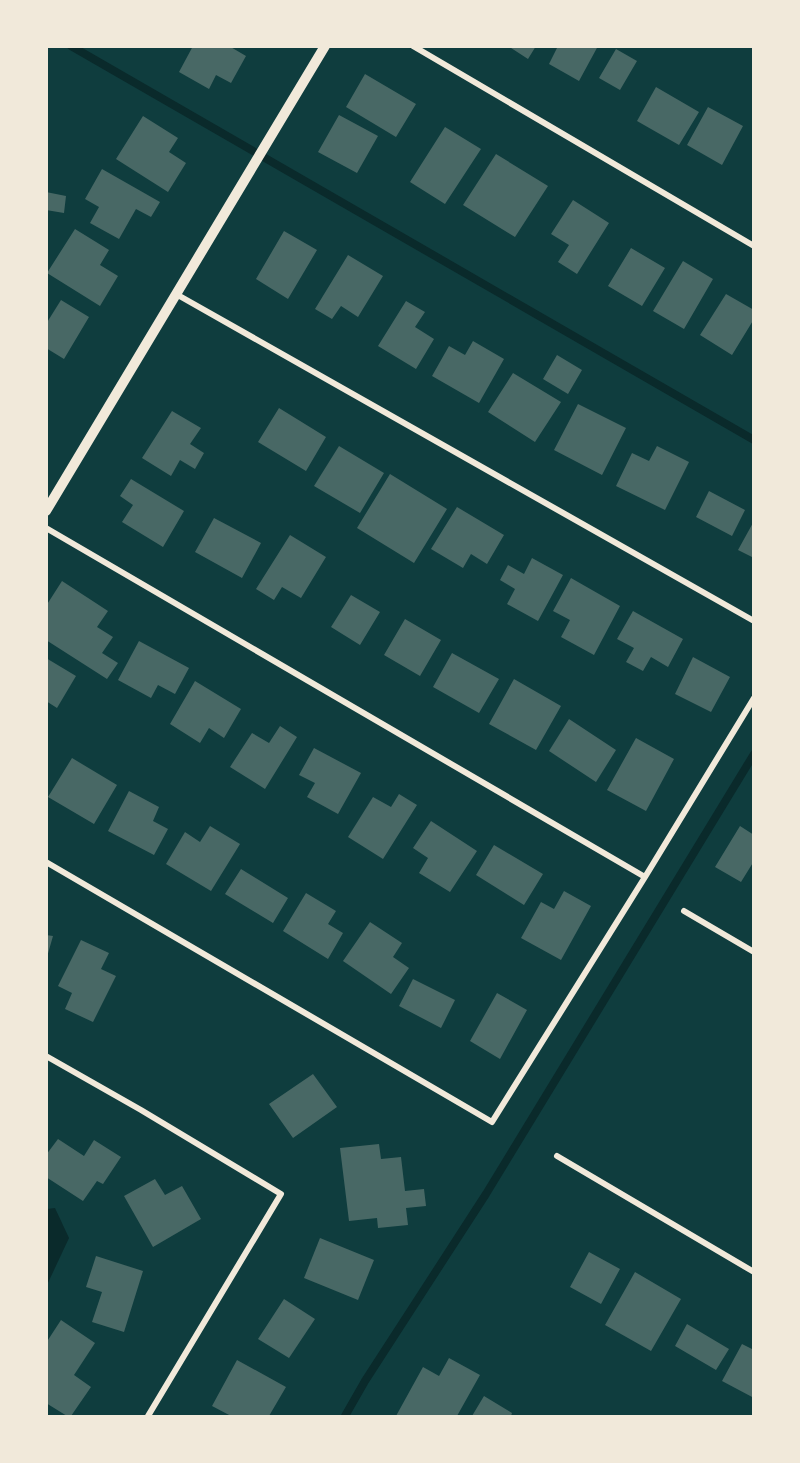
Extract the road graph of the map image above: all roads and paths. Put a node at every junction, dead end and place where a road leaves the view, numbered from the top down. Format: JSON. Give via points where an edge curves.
{"nodes":[{"id":1,"x":325,"y":46,"type":"edge"},
{"id":2,"x":413,"y":46,"type":"edge"},
{"id":3,"x":753,"y":246,"type":"edge"},
{"id":4,"x":176,"y":294,"type":"junction"},
{"id":5,"x":46,"y":511,"type":"edge"},
{"id":6,"x":46,"y":528,"type":"edge"},
{"id":7,"x":753,"y":621,"type":"edge"},
{"id":8,"x":753,"y":698,"type":"edge"},
{"id":9,"x":46,"y":862,"type":"edge"},
{"id":10,"x":645,"y":877,"type":"junction"},
{"id":11,"x":684,"y":911,"type":"dead end"},
{"id":12,"x":753,"y":952,"type":"edge"},
{"id":13,"x":46,"y":1056,"type":"edge"},
{"id":14,"x":557,"y":1156,"type":"dead end"},
{"id":15,"x":753,"y":1272,"type":"edge"},
{"id":16,"x":148,"y":1416,"type":"edge"}],
"edges":[{"from":1,"to":4,"type":"street"},
{"from":2,"to":3,"type":"street"},
{"from":4,"to":5,"type":"street"},
{"from":4,"to":7,"type":"street"},
{"from":6,"to":10,"type":"street"},
{"from":8,"to":10,"type":"street"},
{"from":9,"to":10,"type":"street","via":[[492,1122]]},
{"from":11,"to":12,"type":"street"},
{"from":13,"to":16,"type":"street","via":[[281,1194]]},
{"from":14,"to":15,"type":"street"}]}
